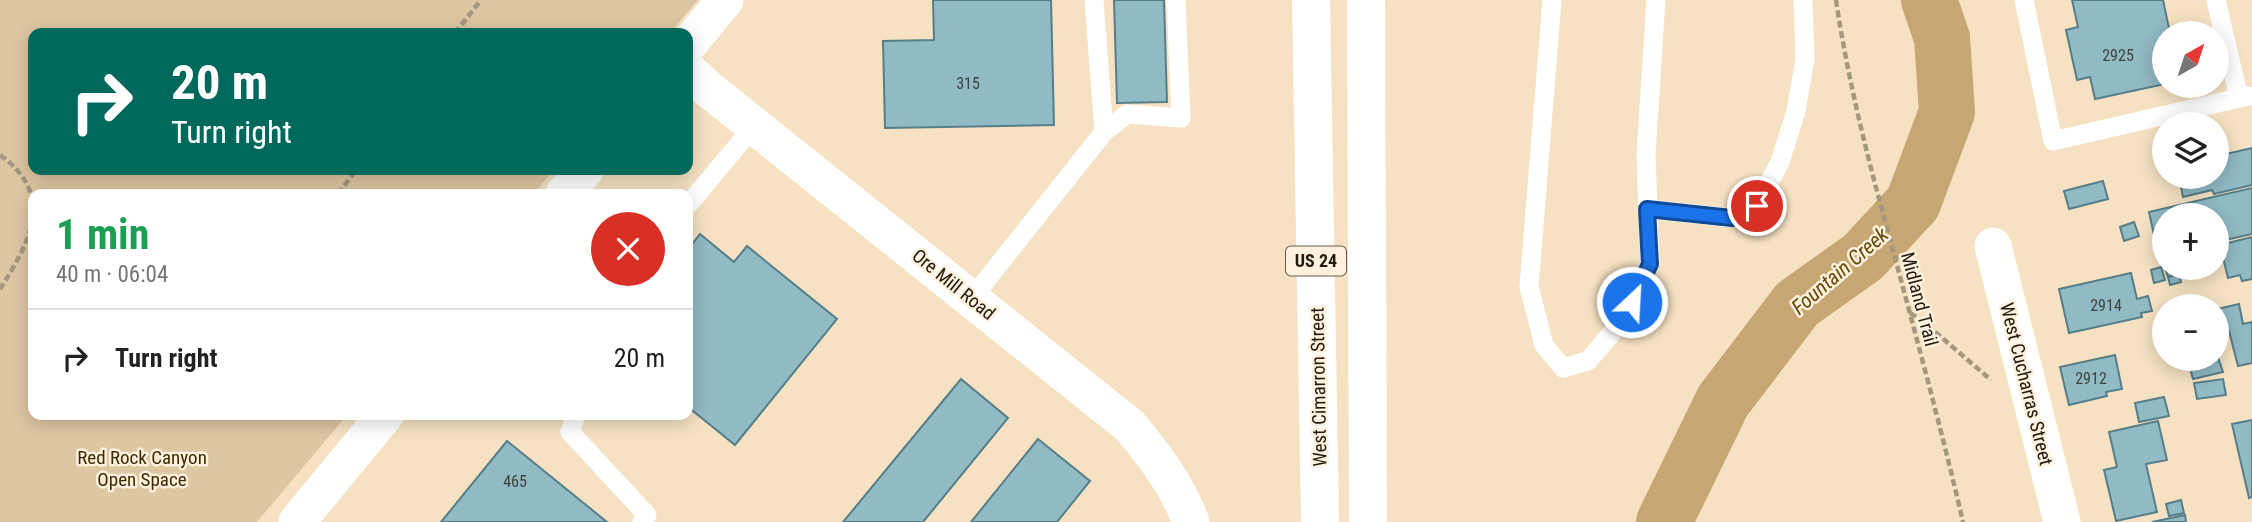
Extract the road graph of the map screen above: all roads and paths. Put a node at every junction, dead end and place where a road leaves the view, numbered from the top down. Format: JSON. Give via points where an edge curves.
{"nodes":[{"id":1,"x":481,"y":0,"type":"edge"},
{"id":2,"x":725,"y":0,"type":"edge"},
{"id":3,"x":1094,"y":0,"type":"edge"},
{"id":4,"x":1176,"y":0,"type":"edge"},
{"id":5,"x":1311,"y":0,"type":"edge"},
{"id":6,"x":1366,"y":0,"type":"edge"},
{"id":7,"x":1552,"y":0,"type":"edge"},
{"id":8,"x":1656,"y":0,"type":"edge"},
{"id":9,"x":1803,"y":0,"type":"edge"},
{"id":10,"x":1836,"y":0,"type":"edge"},
{"id":11,"x":2024,"y":0,"type":"edge"},
{"id":12,"x":2216,"y":0,"type":"edge"},
{"id":13,"x":459,"y":28,"type":"edge"},
{"id":14,"x":693,"y":38,"type":"edge"},
{"id":15,"x":693,"y":75,"type":"edge"},
{"id":16,"x":2246,"y":97,"type":"edge"},
{"id":17,"x":754,"y":126,"type":"junction"},
{"id":18,"x":1104,"y":132,"type":"junction"},
{"id":19,"x":0,"y":155,"type":"edge"},
{"id":20,"x":580,"y":175,"type":"edge"},
{"id":21,"x":31,"y":189,"type":"edge"},
{"id":22,"x":568,"y":189,"type":"edge"},
{"id":23,"x":693,"y":199,"type":"edge"},
{"id":24,"x":1647,"y":209,"type":"junction"},
{"id":25,"x":28,"y":237,"type":"edge"},
{"id":26,"x":1993,"y":246,"type":"dead end"},
{"id":27,"x":0,"y":289,"type":"edge"},
{"id":28,"x":972,"y":298,"type":"junction"},
{"id":29,"x":1910,"y":313,"type":"junction"},
{"id":30,"x":2031,"y":397,"type":"junction"},
{"id":31,"x":380,"y":420,"type":"edge"},
{"id":32,"x":574,"y":420,"type":"edge"},
{"id":33,"x":298,"y":522,"type":"edge"},
{"id":34,"x":642,"y":522,"type":"edge"},
{"id":35,"x":1191,"y":522,"type":"edge"},
{"id":36,"x":1320,"y":522,"type":"edge"},
{"id":37,"x":1368,"y":522,"type":"edge"},
{"id":38,"x":1963,"y":522,"type":"edge"},
{"id":39,"x":2062,"y":522,"type":"edge"}],
"edges":[{"from":1,"to":13,"type":"path"},
{"from":2,"to":14,"type":"street"},
{"from":3,"to":18,"type":"lane"},
{"from":4,"to":18,"type":"lane","via":[[1181,118],[1127,114]]},
{"from":5,"to":36,"type":"highway","name":"West Cimarron Street","number":"US 24"},
{"from":6,"to":37,"type":"highway","number":"US 24"},
{"from":7,"to":24,"type":"lane","via":[[1529,287],[1544,345],[1563,368],[1588,361],[1623,320],[1650,264]]},
{"from":8,"to":24,"type":"lane"},
{"from":9,"to":24,"type":"lane","via":[[1805,59],[1796,111],[1780,162],[1757,206],[1732,218]]},
{"from":10,"to":29,"type":"path","name":"Midland Trail","via":[[1847,71]]},
{"from":11,"to":16,"type":"lane","via":[[2053,141]]},
{"from":12,"to":16,"type":"lane"},
{"from":15,"to":17,"type":"street","name":"Ore Mill Road"},
{"from":17,"to":23,"type":"lane"},
{"from":17,"to":28,"type":"street","name":"Ore Mill Road"},
{"from":18,"to":28,"type":"lane"},
{"from":19,"to":21,"type":"path","via":[[14,165]]},
{"from":20,"to":22,"type":"street"},
{"from":25,"to":27,"type":"path"},
{"from":26,"to":30,"type":"street","name":"West Cucharras Street"},
{"from":28,"to":35,"type":"street","name":"Ore Mill Road","via":[[1130,426],[1159,460]]},
{"from":29,"to":30,"type":"path","via":[[1995,383]]},
{"from":29,"to":38,"type":"path","name":"Midland Trail"},
{"from":30,"to":39,"type":"street","name":"West Cucharras Street"},
{"from":31,"to":33,"type":"street"},
{"from":32,"to":34,"type":"lane","via":[[570,432],[648,515]]}]}
